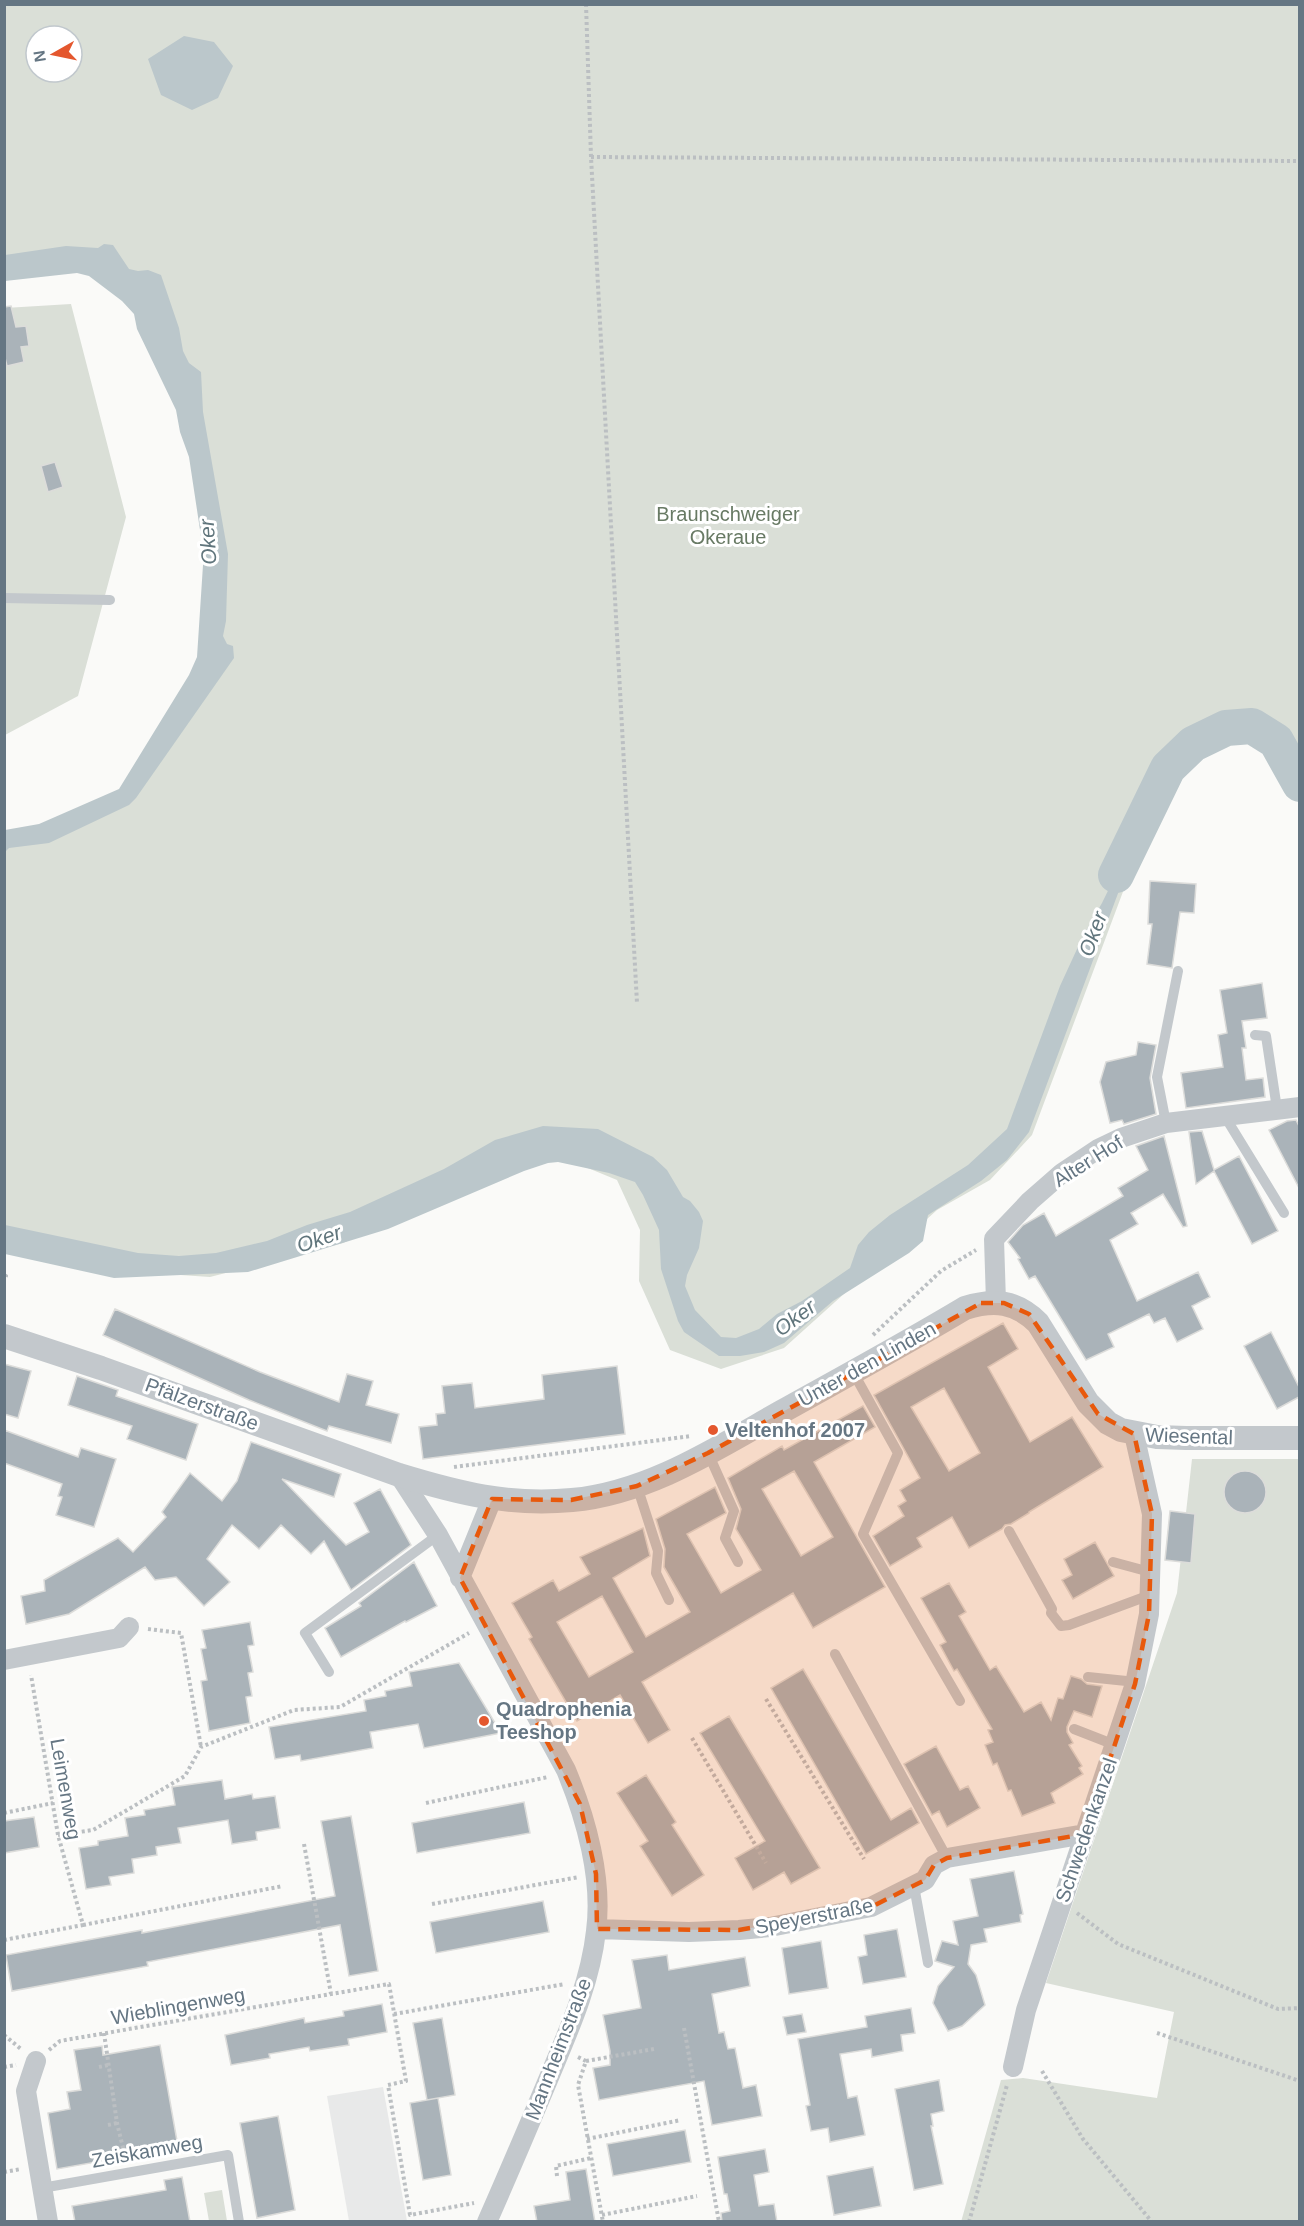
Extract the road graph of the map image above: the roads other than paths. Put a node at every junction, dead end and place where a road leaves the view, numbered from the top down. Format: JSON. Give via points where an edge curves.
{"nodes":[{"id":1,"x":4,"y":598,"type":"edge"},
{"id":2,"x":110,"y":600,"type":"dead end"},
{"id":3,"x":1178,"y":971,"type":"dead end"},
{"id":4,"x":1255,"y":1035,"type":"dead end"},
{"id":5,"x":1299,"y":1107,"type":"edge"},
{"id":6,"x":1277,"y":1109,"type":"junction"},
{"id":7,"x":1224,"y":1116,"type":"junction"},
{"id":8,"x":1166,"y":1123,"type":"junction"},
{"id":9,"x":1284,"y":1213,"type":"dead end"},
{"id":10,"x":996,"y":1302,"type":"junction"},
{"id":11,"x":1029,"y":1314,"type":"joint"},
{"id":12,"x":4,"y":1336,"type":"edge"},
{"id":13,"x":853,"y":1372,"type":"junction"},
{"id":14,"x":1134,"y":1434,"type":"junction"},
{"id":15,"x":1299,"y":1438,"type":"edge"},
{"id":16,"x":703,"y":1442,"type":"junction"},
{"id":17,"x":399,"y":1475,"type":"junction"},
{"id":18,"x":637,"y":1486,"type":"junction"},
{"id":19,"x":492,"y":1499,"type":"junction"},
{"id":20,"x":1009,"y":1531,"type":"dead end"},
{"id":21,"x":438,"y":1535,"type":"junction"},
{"id":22,"x":738,"y":1562,"type":"dead end"},
{"id":23,"x":1113,"y":1562,"type":"dead end"},
{"id":24,"x":1150,"y":1572,"type":"junction"},
{"id":25,"x":460,"y":1578,"type":"junction"},
{"id":26,"x":1150,"y":1595,"type":"junction"},
{"id":27,"x":669,"y":1600,"type":"dead end"},
{"id":28,"x":129,"y":1627,"type":"road end"},
{"id":29,"x":835,"y":1653,"type":"dead end"},
{"id":30,"x":4,"y":1660,"type":"edge"},
{"id":31,"x":329,"y":1672,"type":"dead end"},
{"id":32,"x":1088,"y":1677,"type":"dead end"},
{"id":33,"x":1136,"y":1682,"type":"junction"},
{"id":34,"x":960,"y":1701,"type":"dead end"},
{"id":35,"x":1074,"y":1729,"type":"dead end"},
{"id":36,"x":1115,"y":1745,"type":"junction"},
{"id":37,"x":1085,"y":1834,"type":"junction"},
{"id":38,"x":947,"y":1858,"type":"junction"},
{"id":39,"x":914,"y":1886,"type":"junction"},
{"id":40,"x":597,"y":1929,"type":"junction"},
{"id":41,"x":928,"y":1963,"type":"dead end"},
{"id":42,"x":36,"y":2061,"type":"road end"},
{"id":43,"x":1012,"y":2067,"type":"road end"},
{"id":44,"x":42,"y":2188,"type":"junction"},
{"id":45,"x":48,"y":2222,"type":"edge"},
{"id":46,"x":239,"y":2222,"type":"edge"},
{"id":47,"x":487,"y":2222,"type":"edge"}],
"edges":[{"from":1,"to":2,"type":"lane"},
{"from":3,"to":8,"type":"lane","via":[[1157,1077]]},
{"from":4,"to":6,"type":"lane","via":[[1266,1036]]},
{"from":5,"to":6,"type":"street","name":"Alter Hof"},
{"from":6,"to":7,"type":"street","name":"Alter Hof"},
{"from":7,"to":8,"type":"street","name":"Alter Hof"},
{"from":7,"to":9,"type":"lane"},
{"from":8,"to":10,"type":"street","name":"Alter Hof","via":[[1122,1138],[1082,1160],[1030,1201],[994,1239]]},
{"from":10,"to":11,"type":"street","name":"Unter den Linden","via":[[1016,1306]]},
{"from":10,"to":13,"type":"street","name":"Unter den Linden","via":[[965,1308]]},
{"from":11,"to":14,"type":"street","name":"Wiesental","via":[[1046,1333],[1077,1388],[1098,1414],[1108,1423]]},
{"from":12,"to":17,"type":"street","name":"Pfälzerstraße"},
{"from":13,"to":16,"type":"street","name":"Unter den Linden"},
{"from":13,"to":34,"type":"lane","via":[[898,1453],[863,1534]]},
{"from":14,"to":15,"type":"street","name":"Wiesental"},
{"from":14,"to":24,"type":"street","name":"Schwedenkanzel","via":[[1152,1514]]},
{"from":16,"to":18,"type":"street","name":"Unter den Linden"},
{"from":16,"to":22,"type":"lane","via":[[735,1511],[725,1538]]},
{"from":17,"to":19,"type":"street","name":"Unter den Linden"},
{"from":17,"to":21,"type":"street","name":"Mannheimstraße"},
{"from":18,"to":19,"type":"street","name":"Unter den Linden","via":[[571,1500]]},
{"from":18,"to":27,"type":"lane","via":[[658,1551],[656,1573]]},
{"from":19,"to":25,"type":"street"},
{"from":20,"to":26,"type":"lane","via":[[1061,1626]]},
{"from":21,"to":25,"type":"street","name":"Mannheimstraße"},
{"from":21,"to":31,"type":"lane","via":[[305,1633]]},
{"from":23,"to":24,"type":"lane"},
{"from":24,"to":26,"type":"street","name":"Schwedenkanzel"},
{"from":25,"to":40,"type":"street","name":"Mannheimstraße","via":[[566,1770],[580,1804],[596,1874]]},
{"from":26,"to":33,"type":"street","name":"Schwedenkanzel"},
{"from":28,"to":30,"type":"street","via":[[119,1638]]},
{"from":29,"to":38,"type":"lane"},
{"from":32,"to":33,"type":"lane"},
{"from":33,"to":36,"type":"street","name":"Schwedenkanzel"},
{"from":35,"to":36,"type":"lane"},
{"from":36,"to":37,"type":"street","name":"Schwedenkanzel"},
{"from":37,"to":38,"type":"street"},
{"from":37,"to":43,"type":"street","name":"Schwedenkanzel","via":[[1026,2010]]},
{"from":38,"to":39,"type":"street","name":"Speyerstraße","via":[[934,1865],[925,1880]]},
{"from":39,"to":40,"type":"street","name":"Speyerstraße","via":[[871,1907],[770,1927],[700,1932]]},
{"from":39,"to":41,"type":"lane"},
{"from":40,"to":47,"type":"street","name":"Mannheimstraße","via":[[587,1980],[562,2047]]},
{"from":42,"to":44,"type":"street","via":[[26,2091]]},
{"from":44,"to":45,"type":"street"},
{"from":44,"to":46,"type":"lane","name":"Zeiskamweg","via":[[228,2155]]}]}
